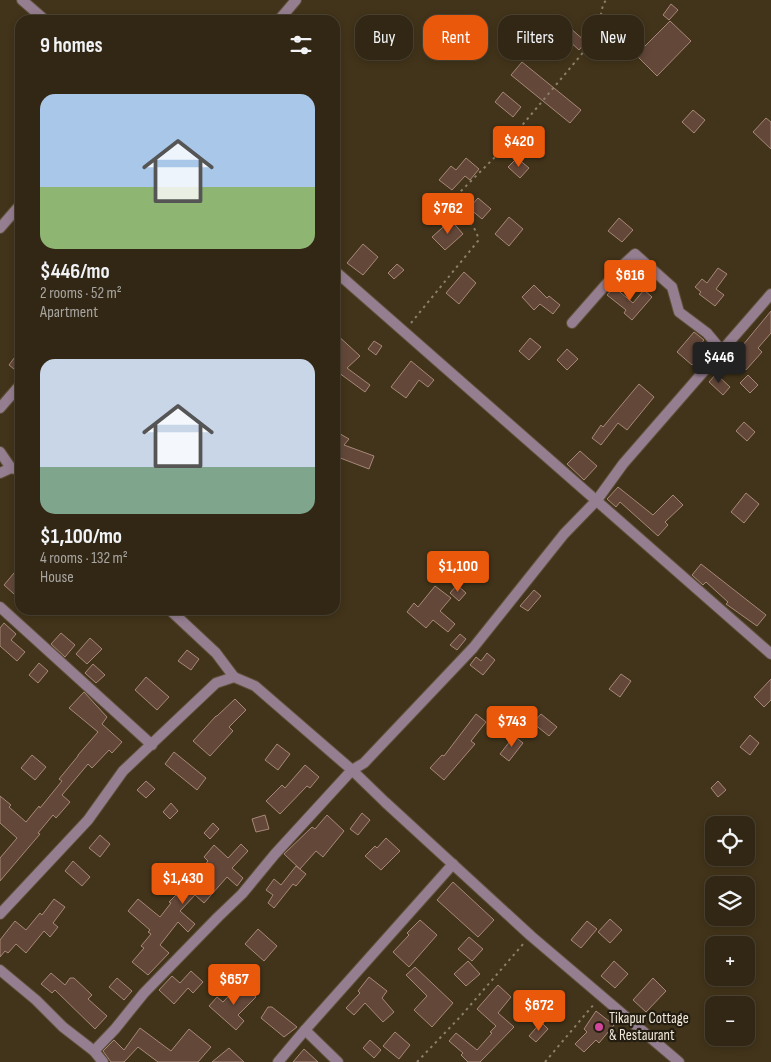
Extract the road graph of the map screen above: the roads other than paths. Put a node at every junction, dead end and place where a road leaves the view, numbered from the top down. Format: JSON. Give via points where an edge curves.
{"nodes":[{"id":1,"x":22,"y":0,"type":"edge"},
{"id":2,"x":296,"y":0,"type":"edge"},
{"id":3,"x":39,"y":15,"type":"edge"},
{"id":4,"x":283,"y":15,"type":"edge"},
{"id":5,"x":15,"y":211,"type":"edge"},
{"id":6,"x":0,"y":228,"type":"edge"},
{"id":7,"x":340,"y":275,"type":"edge"},
{"id":8,"x":771,"y":294,"type":"edge"},
{"id":9,"x":572,"y":323,"type":"dead end"},
{"id":10,"x":722,"y":351,"type":"junction"},
{"id":11,"x":15,"y":391,"type":"edge"},
{"id":12,"x":0,"y":408,"type":"edge"},
{"id":13,"x":0,"y":452,"type":"edge"},
{"id":14,"x":15,"y":469,"type":"edge"},
{"id":15,"x":0,"y":473,"type":"edge"},
{"id":16,"x":597,"y":500,"type":"junction"},
{"id":17,"x":0,"y":608,"type":"edge"},
{"id":18,"x":175,"y":615,"type":"edge"},
{"id":19,"x":771,"y":654,"type":"edge"},
{"id":20,"x":234,"y":678,"type":"junction"},
{"id":21,"x":152,"y":745,"type":"junction"},
{"id":22,"x":352,"y":770,"type":"junction"},
{"id":23,"x":453,"y":864,"type":"junction"},
{"id":24,"x":0,"y":914,"type":"edge"},
{"id":25,"x":0,"y":970,"type":"edge"},
{"id":26,"x":305,"y":1030,"type":"junction"},
{"id":27,"x":94,"y":1052,"type":"junction"},
{"id":28,"x":103,"y":1062,"type":"edge"},
{"id":29,"x":278,"y":1062,"type":"edge"},
{"id":30,"x":338,"y":1062,"type":"edge"},
{"id":31,"x":679,"y":1062,"type":"edge"}],
"edges":[{"from":1,"to":3,"type":"street"},
{"from":2,"to":4,"type":"street"},
{"from":5,"to":6,"type":"street"},
{"from":7,"to":16,"type":"street"},
{"from":8,"to":10,"type":"street"},
{"from":9,"to":10,"type":"street","via":[[635,254],[672,287],[680,312],[707,333]]},
{"from":10,"to":16,"type":"street","via":[[623,464]]},
{"from":11,"to":12,"type":"street"},
{"from":13,"to":14,"type":"street"},
{"from":14,"to":15,"type":"street"},
{"from":16,"to":19,"type":"street"},
{"from":16,"to":22,"type":"street","via":[[564,534],[473,648],[374,753]]},
{"from":17,"to":21,"type":"street"},
{"from":18,"to":20,"type":"street","via":[[216,653]]},
{"from":20,"to":21,"type":"street","via":[[216,684]]},
{"from":20,"to":22,"type":"street","via":[[255,686]]},
{"from":21,"to":24,"type":"street","via":[[123,771],[88,820]]},
{"from":22,"to":23,"type":"street"},
{"from":22,"to":27,"type":"street","via":[[242,894],[144,993]]},
{"from":23,"to":26,"type":"street"},
{"from":23,"to":31,"type":"street","via":[[531,936]]},
{"from":25,"to":27,"type":"street"},
{"from":26,"to":29,"type":"street"},
{"from":26,"to":30,"type":"street"},
{"from":27,"to":28,"type":"street"}]}
